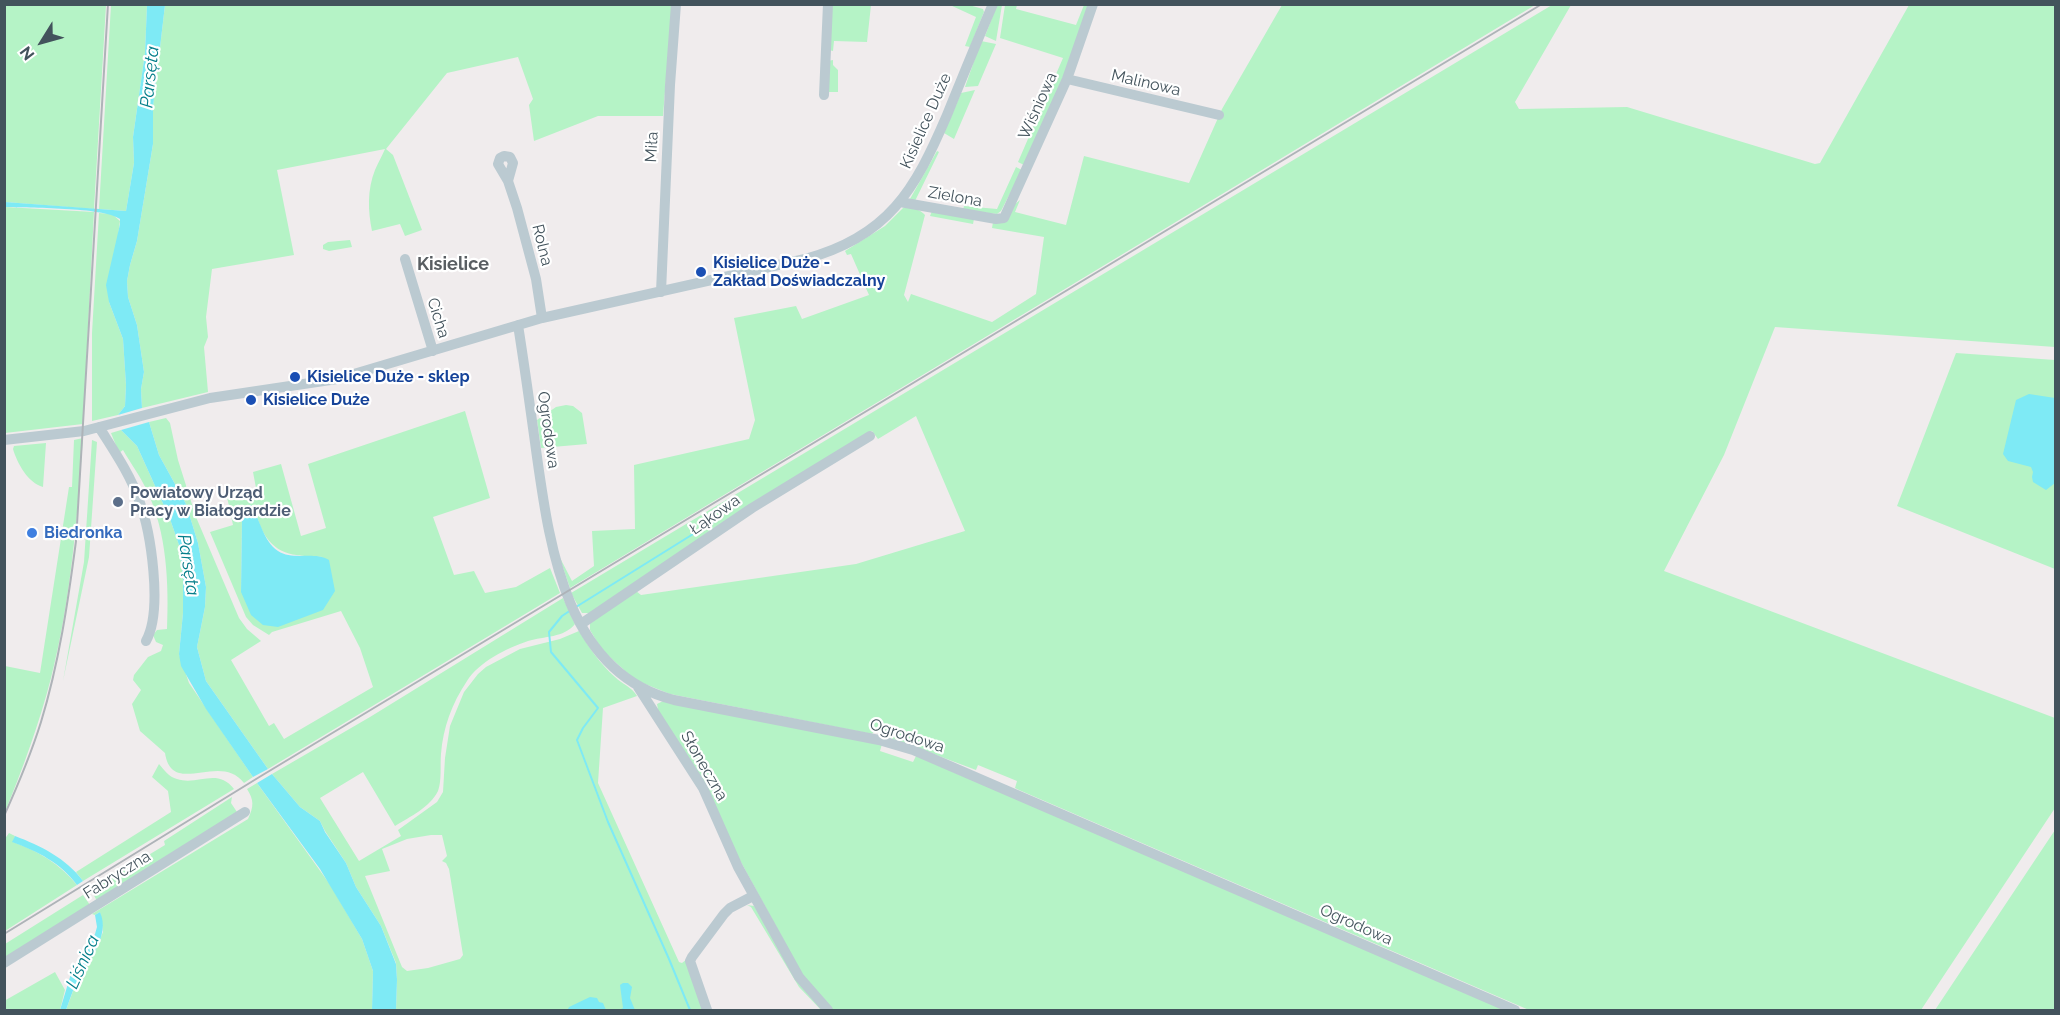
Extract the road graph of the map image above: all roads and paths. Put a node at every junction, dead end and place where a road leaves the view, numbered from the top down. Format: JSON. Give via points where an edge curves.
{"nodes":[{"id":1,"x":676,"y":4,"type":"edge"},
{"id":2,"x":828,"y":4,"type":"edge"},
{"id":3,"x":1093,"y":4,"type":"edge"},
{"id":4,"x":990,"y":5,"type":"edge"},
{"id":5,"x":1067,"y":79,"type":"junction"},
{"id":6,"x":824,"y":95,"type":"dead end"},
{"id":7,"x":1219,"y":115,"type":"dead end"},
{"id":8,"x":508,"y":181,"type":"dead end"},
{"id":9,"x":900,"y":202,"type":"junction"},
{"id":10,"x":1004,"y":218,"type":"joint"},
{"id":11,"x":405,"y":259,"type":"dead end"},
{"id":12,"x":661,"y":292,"type":"junction"},
{"id":13,"x":542,"y":318,"type":"junction"},
{"id":14,"x":518,"y":325,"type":"junction"},
{"id":15,"x":433,"y":351,"type":"junction"},
{"id":16,"x":99,"y":428,"type":"junction"},
{"id":17,"x":870,"y":436,"type":"dead end"},
{"id":18,"x":4,"y":440,"type":"edge"},
{"id":19,"x":581,"y":624,"type":"junction"},
{"id":20,"x":146,"y":641,"type":"dead end"},
{"id":21,"x":638,"y":687,"type":"junction"},
{"id":22,"x":245,"y":812,"type":"dead end"},
{"id":23,"x":753,"y":896,"type":"junction"},
{"id":24,"x":4,"y":963,"type":"edge"},
{"id":25,"x":707,"y":1011,"type":"edge"},
{"id":26,"x":828,"y":1011,"type":"edge"},
{"id":27,"x":1515,"y":1011,"type":"edge"}],
"edges":[{"from":1,"to":12,"type":"street","name":"Miła"},
{"from":2,"to":6,"type":"street"},
{"from":3,"to":5,"type":"street","name":"Wiśniowa"},
{"from":4,"to":9,"type":"street","name":"Kisielice Duże","via":[[928,158]]},
{"from":5,"to":7,"type":"street","name":"Malinowa"},
{"from":5,"to":10,"type":"street","name":"Wiśniowa"},
{"from":8,"to":13,"type":"street","name":"Rolna","via":[[527,243]]},
{"from":9,"to":10,"type":"street","name":"Zielona"},
{"from":9,"to":12,"type":"street","name":"Kisielice Duże","via":[[861,236],[822,254]]},
{"from":11,"to":15,"type":"street","name":"Cicha"},
{"from":12,"to":13,"type":"street","name":"Kisielice Duże"},
{"from":13,"to":14,"type":"street","name":"Kisielice Duże"},
{"from":14,"to":15,"type":"street","name":"Kisielice Duże"},
{"from":14,"to":19,"type":"street","name":"Ogrodowa","via":[[550,540]]},
{"from":15,"to":16,"type":"street","name":"Kisielice Duże","via":[[337,379],[210,398]]},
{"from":16,"to":18,"type":"street","name":"Kisielice Duże"},
{"from":16,"to":20,"type":"street","via":[[133,485],[145,521],[155,608]]},
{"from":17,"to":19,"type":"street","name":"Łąkowa","via":[[752,508]]},
{"from":19,"to":21,"type":"street","name":"Ogrodowa","via":[[607,662]]},
{"from":21,"to":23,"type":"street","name":"Słoneczna","via":[[703,789]]},
{"from":21,"to":27,"type":"street","name":"Ogrodowa","via":[[674,700],[913,750]]},
{"from":22,"to":24,"type":"street","name":"Fabryczna"},
{"from":23,"to":25,"type":"street","via":[[724,914],[690,961]]},
{"from":23,"to":26,"type":"street","name":"Słoneczna","via":[[799,977]]}]}
